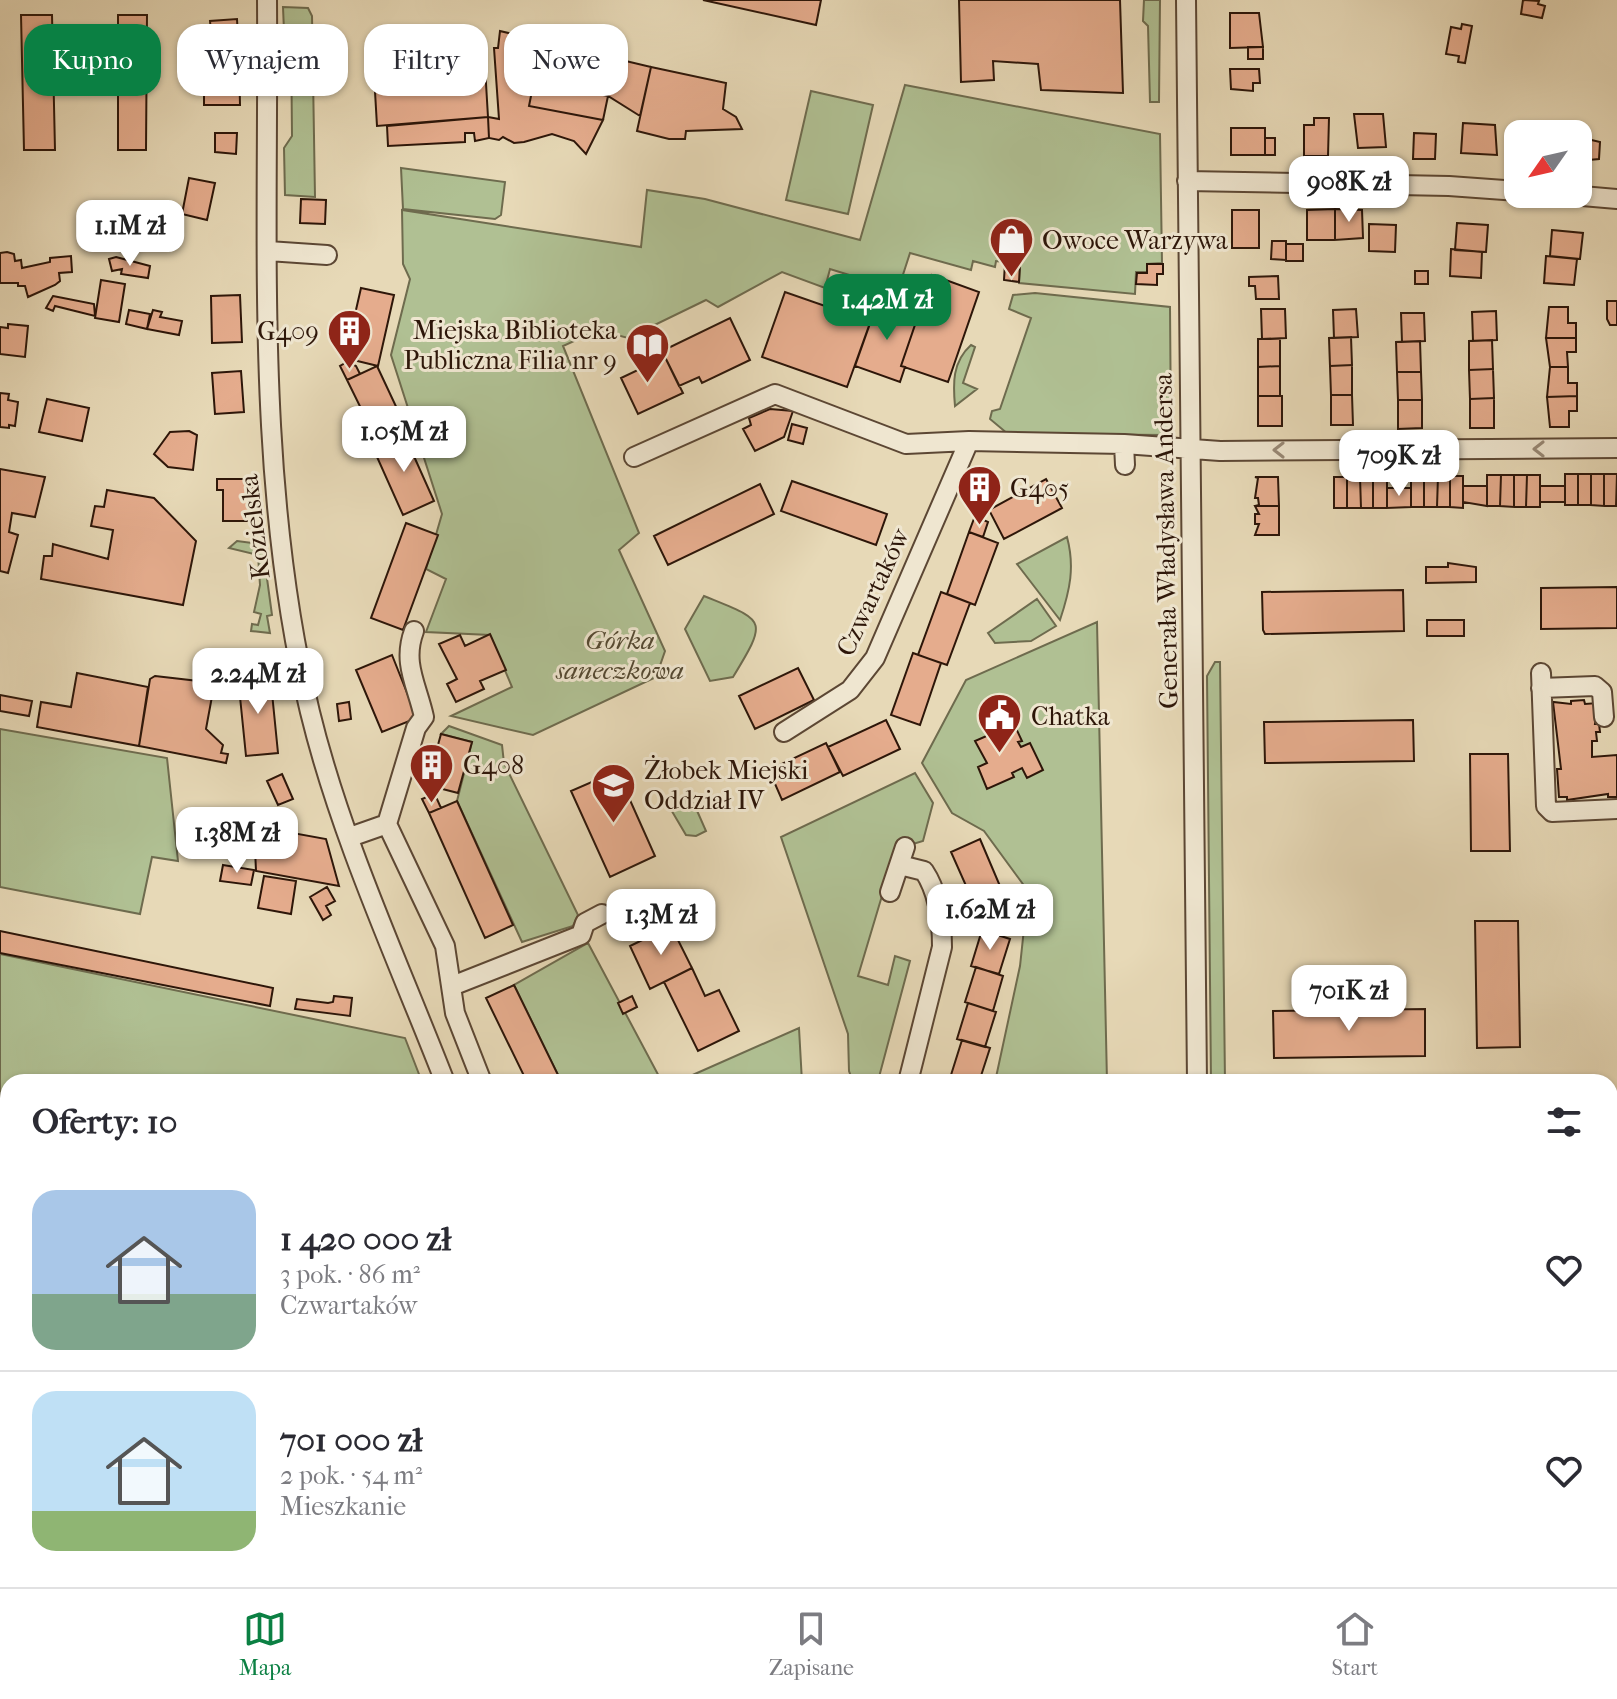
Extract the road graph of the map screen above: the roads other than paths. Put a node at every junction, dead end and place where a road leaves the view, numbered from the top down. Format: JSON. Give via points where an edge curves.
{"nodes":[{"id":1,"x":267,"y":0,"type":"edge"},
{"id":2,"x":1186,"y":0,"type":"edge"},
{"id":3,"x":1187,"y":181,"type":"junction"},
{"id":4,"x":1504,"y":190,"type":"edge"},
{"id":5,"x":1592,"y":197,"type":"edge"},
{"id":6,"x":1617,"y":199,"type":"edge"},
{"id":7,"x":268,"y":251,"type":"junction"},
{"id":8,"x":327,"y":255,"type":"dead end"},
{"id":9,"x":969,"y":441,"type":"junction"},
{"id":10,"x":1124,"y":444,"type":"junction"},
{"id":11,"x":1191,"y":448,"type":"junction"},
{"id":12,"x":1617,"y":448,"type":"edge"},
{"id":13,"x":634,"y":457,"type":"dead end"},
{"id":14,"x":1125,"y":465,"type":"dead end"},
{"id":15,"x":414,"y":631,"type":"dead end"},
{"id":16,"x":1604,"y":717,"type":"dead end"},
{"id":17,"x":784,"y":732,"type":"dead end"},
{"id":18,"x":1617,"y":809,"type":"edge"},
{"id":19,"x":387,"y":824,"type":"junction"},
{"id":20,"x":350,"y":837,"type":"junction"},
{"id":21,"x":890,"y":892,"type":"dead end"},
{"id":22,"x":602,"y":914,"type":"dead end"},
{"id":23,"x":452,"y":986,"type":"junction"},
{"id":24,"x":442,"y":1074,"type":"edge"},
{"id":25,"x":479,"y":1074,"type":"edge"},
{"id":26,"x":910,"y":1074,"type":"edge"},
{"id":27,"x":1197,"y":1074,"type":"edge"}],
"edges":[{"from":1,"to":7,"type":"street","name":"Kozielska"},
{"from":2,"to":3,"type":"street","name":"Generała Władysława Andersa"},
{"from":3,"to":4,"type":"street"},
{"from":3,"to":11,"type":"street","name":"Generała Władysława Andersa"},
{"from":5,"to":6,"type":"street"},
{"from":7,"to":8,"type":"street"},
{"from":7,"to":20,"type":"street","name":"Kozielska","via":[[279,530],[309,708]]},
{"from":9,"to":10,"type":"street"},
{"from":9,"to":13,"type":"street","via":[[906,444],[775,394]]},
{"from":9,"to":17,"type":"street","name":"Czwartaków","via":[[875,658],[850,690]]},
{"from":10,"to":11,"type":"street"},
{"from":10,"to":14,"type":"street"},
{"from":12,"to":11,"type":"street","one_way":true},
{"from":11,"to":27,"type":"street","name":"Generała Władysława Andersa"},
{"from":15,"to":19,"type":"street","via":[[408,668],[424,717]]},
{"from":16,"to":18,"type":"street","via":[[1602,692],[1595,686],[1541,681],[1546,806],[1552,812]]},
{"from":19,"to":20,"type":"street"},
{"from":19,"to":23,"type":"street","via":[[445,946]]},
{"from":20,"to":24,"type":"street","name":"Kozielska"},
{"from":21,"to":26,"type":"street","via":[[902,856],[930,880],[942,927],[942,947]]},
{"from":22,"to":23,"type":"street","via":[[585,923],[581,935]]},
{"from":23,"to":25,"type":"street","via":[[459,1025]]}]}
